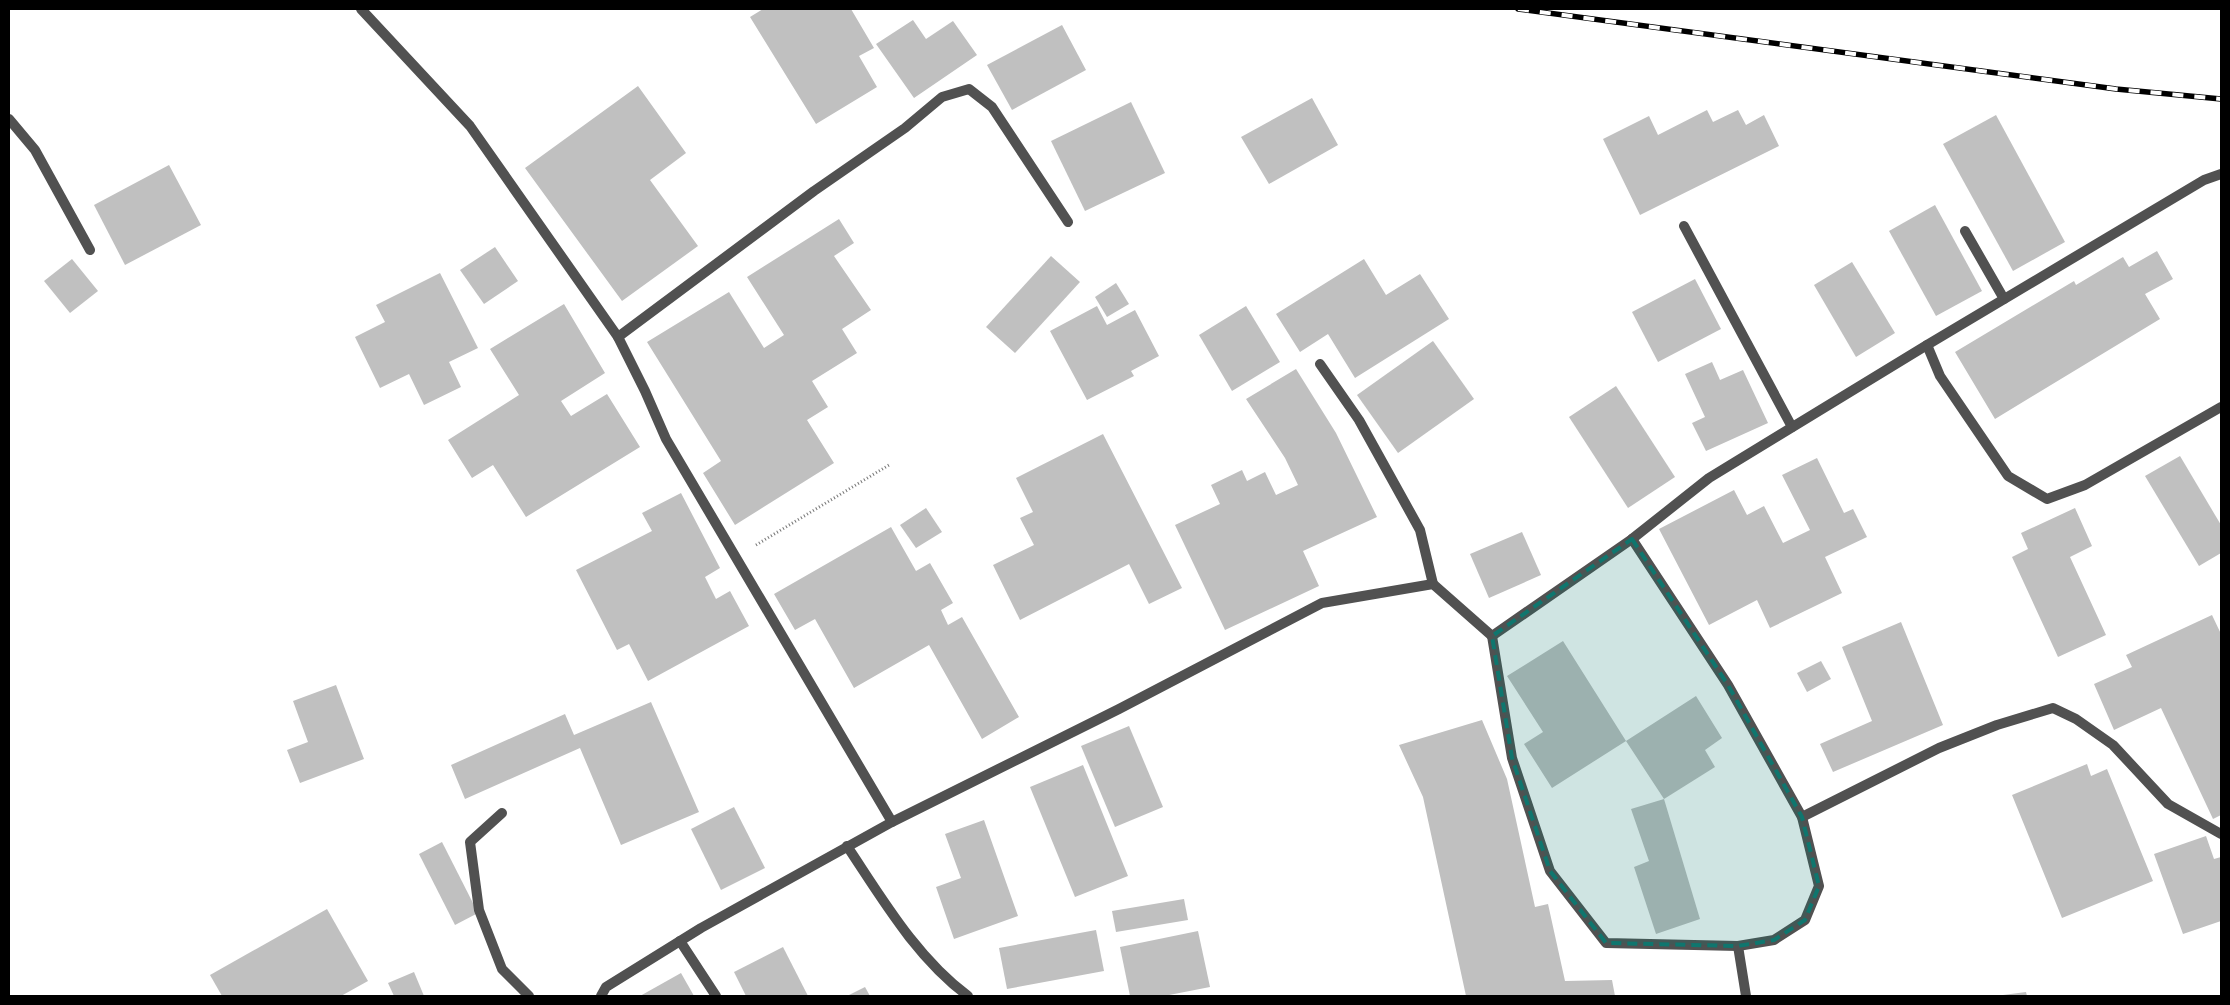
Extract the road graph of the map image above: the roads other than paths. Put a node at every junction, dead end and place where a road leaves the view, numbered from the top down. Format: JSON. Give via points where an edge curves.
{"nodes":[{"id":1,"x":361,"y":9,"type":"edge"},
{"id":2,"x":9,"y":119,"type":"edge"},
{"id":3,"x":2221,"y":174,"type":"edge"},
{"id":4,"x":1068,"y":222,"type":"dead end"},
{"id":5,"x":1684,"y":226,"type":"dead end"},
{"id":6,"x":1966,"y":231,"type":"dead end"},
{"id":7,"x":90,"y":250,"type":"dead end"},
{"id":8,"x":2004,"y":299,"type":"junction"},
{"id":9,"x":618,"y":337,"type":"junction"},
{"id":10,"x":1927,"y":345,"type":"junction"},
{"id":11,"x":1320,"y":364,"type":"dead end"},
{"id":12,"x":2221,"y":408,"type":"edge"},
{"id":13,"x":1792,"y":427,"type":"junction"},
{"id":14,"x":1632,"y":539,"type":"junction"},
{"id":15,"x":1433,"y":584,"type":"junction"},
{"id":16,"x":1492,"y":636,"type":"junction"},
{"id":17,"x":502,"y":812,"type":"dead end"},
{"id":18,"x":1802,"y":817,"type":"junction"},
{"id":19,"x":892,"y":822,"type":"junction"},
{"id":20,"x":2221,"y":834,"type":"edge"},
{"id":21,"x":847,"y":846,"type":"junction"},
{"id":22,"x":680,"y":941,"type":"junction"},
{"id":23,"x":1738,"y":946,"type":"junction"},
{"id":24,"x":529,"y":996,"type":"edge"},
{"id":25,"x":601,"y":996,"type":"edge"},
{"id":26,"x":716,"y":996,"type":"edge"},
{"id":27,"x":968,"y":996,"type":"edge"},
{"id":28,"x":1746,"y":996,"type":"edge"}],
"edges":[{"from":1,"to":9,"type":"street","via":[[470,126]]},
{"from":2,"to":7,"type":"street","via":[[35,150]]},
{"from":3,"to":8,"type":"street","via":[[2204,180]]},
{"from":4,"to":9,"type":"street","via":[[992,107],[969,90],[942,97],[905,128],[814,191]]},
{"from":5,"to":13,"type":"street"},
{"from":6,"to":8,"type":"street"},
{"from":8,"to":10,"type":"street"},
{"from":9,"to":19,"type":"street","via":[[666,439]]},
{"from":10,"to":12,"type":"street","via":[[1940,376],[2008,476],[2047,499],[2085,485]]},
{"from":10,"to":13,"type":"street"},
{"from":11,"to":15,"type":"street","via":[[1359,420],[1420,530]]},
{"from":13,"to":14,"type":"street","via":[[1709,478]]},
{"from":14,"to":16,"type":"street"},
{"from":14,"to":18,"type":"street","via":[[1728,685]]},
{"from":15,"to":16,"type":"street"},
{"from":15,"to":19,"type":"street","via":[[1322,603]]},
{"from":16,"to":23,"type":"street","via":[[1512,758],[1550,871],[1606,943]]},
{"from":17,"to":24,"type":"street","via":[[470,842],[479,910],[502,968]]},
{"from":18,"to":20,"type":"street","via":[[1939,748],[1997,725],[2054,708],[2114,745],[2168,804]]},
{"from":18,"to":23,"type":"street","via":[[1819,886],[1805,920],[1774,940]]},
{"from":19,"to":21,"type":"street"},
{"from":21,"to":22,"type":"street"},
{"from":21,"to":27,"type":"street","via":[[905,933],[952,984]]},
{"from":22,"to":25,"type":"street","via":[[606,987]]},
{"from":22,"to":26,"type":"street"},
{"from":23,"to":28,"type":"street"}]}
